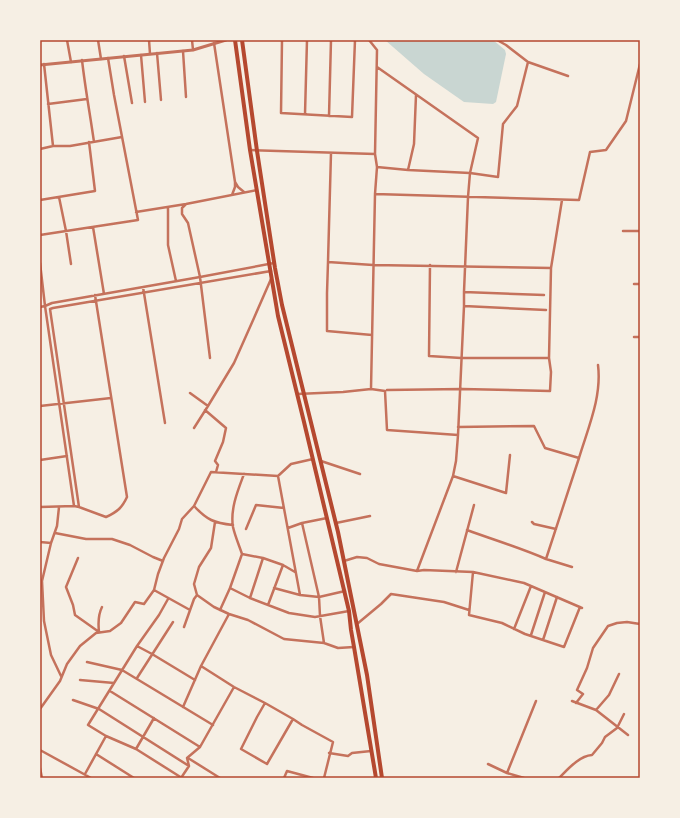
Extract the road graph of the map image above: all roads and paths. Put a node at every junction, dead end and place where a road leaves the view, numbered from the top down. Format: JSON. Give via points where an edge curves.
{"nodes":[{"id":1,"x":67,"y":40,"type":"edge"},
{"id":2,"x":98,"y":40,"type":"edge"},
{"id":3,"x":149,"y":40,"type":"edge"},
{"id":4,"x":192,"y":40,"type":"edge"},
{"id":5,"x":226,"y":40,"type":"edge"},
{"id":6,"x":235,"y":40,"type":"edge"},
{"id":7,"x":242,"y":40,"type":"edge"},
{"id":8,"x":282,"y":40,"type":"edge"},
{"id":9,"x":307,"y":40,"type":"edge"},
{"id":10,"x":331,"y":40,"type":"edge"},
{"id":11,"x":355,"y":40,"type":"edge"},
{"id":12,"x":368,"y":40,"type":"edge"},
{"id":13,"x":497,"y":40,"type":"edge"},
{"id":14,"x":214,"y":44,"type":"junction"},
{"id":15,"x":193,"y":50,"type":"junction"},
{"id":16,"x":183,"y":51,"type":"junction"},
{"id":17,"x":157,"y":53,"type":"junction"},
{"id":18,"x":150,"y":54,"type":"junction"},
{"id":19,"x":141,"y":55,"type":"junction"},
{"id":20,"x":124,"y":56,"type":"junction"},
{"id":21,"x":108,"y":58,"type":"junction"},
{"id":22,"x":101,"y":59,"type":"junction"},
{"id":23,"x":82,"y":60,"type":"junction"},
{"id":24,"x":70,"y":62,"type":"junction"},
{"id":25,"x":528,"y":62,"type":"junction"},
{"id":26,"x":42,"y":64,"type":"edge"},
{"id":27,"x":640,"y":64,"type":"edge"},
{"id":28,"x":377,"y":67,"type":"junction"},
{"id":29,"x":568,"y":76,"type":"dead end"},
{"id":30,"x":416,"y":95,"type":"junction"},
{"id":31,"x":186,"y":97,"type":"dead end"},
{"id":32,"x":87,"y":99,"type":"junction"},
{"id":33,"x":161,"y":100,"type":"dead end"},
{"id":34,"x":145,"y":102,"type":"dead end"},
{"id":35,"x":132,"y":103,"type":"dead end"},
{"id":36,"x":48,"y":104,"type":"junction"},
{"id":37,"x":305,"y":114,"type":"junction"},
{"id":38,"x":329,"y":116,"type":"junction"},
{"id":39,"x":122,"y":137,"type":"junction"},
{"id":40,"x":89,"y":142,"type":"junction"},
{"id":41,"x":94,"y":142,"type":"junction"},
{"id":42,"x":53,"y":146,"type":"junction"},
{"id":43,"x":40,"y":149,"type":"edge"},
{"id":44,"x":250,"y":150,"type":"junction"},
{"id":45,"x":257,"y":150,"type":"junction"},
{"id":46,"x":331,"y":153,"type":"junction"},
{"id":47,"x":375,"y":154,"type":"junction"},
{"id":48,"x":377,"y":168,"type":"junction"},
{"id":49,"x":408,"y":170,"type":"junction"},
{"id":50,"x":470,"y":173,"type":"junction"},
{"id":51,"x":235,"y":182,"type":"junction"},
{"id":52,"x":256,"y":190,"type":"junction"},
{"id":53,"x":245,"y":192,"type":"junction"},
{"id":54,"x":374,"y":194,"type":"junction"},
{"id":55,"x":232,"y":195,"type":"junction"},
{"id":56,"x":59,"y":197,"type":"junction"},
{"id":57,"x":468,"y":197,"type":"junction"},
{"id":58,"x":40,"y":200,"type":"edge"},
{"id":59,"x":562,"y":200,"type":"junction"},
{"id":60,"x":186,"y":204,"type":"junction"},
{"id":61,"x":168,"y":206,"type":"junction"},
{"id":62,"x":136,"y":212,"type":"junction"},
{"id":63,"x":93,"y":227,"type":"junction"},
{"id":64,"x":623,"y":230,"type":"dead end"},
{"id":65,"x":66,"y":231,"type":"junction"},
{"id":66,"x":640,"y":231,"type":"edge"},
{"id":67,"x":40,"y":235,"type":"edge"},
{"id":68,"x":274,"y":262,"type":"junction"},
{"id":69,"x":328,"y":262,"type":"junction"},
{"id":70,"x":40,"y":263,"type":"edge"},
{"id":71,"x":269,"y":263,"type":"junction"},
{"id":72,"x":71,"y":264,"type":"dead end"},
{"id":73,"x":373,"y":265,"type":"junction"},
{"id":74,"x":430,"y":266,"type":"junction"},
{"id":75,"x":465,"y":266,"type":"junction"},
{"id":76,"x":551,"y":268,"type":"junction"},
{"id":77,"x":276,"y":270,"type":"junction"},
{"id":78,"x":270,"y":271,"type":"junction"},
{"id":79,"x":200,"y":277,"type":"junction"},
{"id":80,"x":271,"y":278,"type":"junction"},
{"id":81,"x":176,"y":281,"type":"junction"},
{"id":82,"x":201,"y":283,"type":"junction"},
{"id":83,"x":634,"y":284,"type":"dead end"},
{"id":84,"x":640,"y":284,"type":"edge"},
{"id":85,"x":143,"y":287,"type":"junction"},
{"id":86,"x":144,"y":292,"type":"junction"},
{"id":87,"x":464,"y":292,"type":"junction"},
{"id":88,"x":104,"y":294,"type":"junction"},
{"id":89,"x":95,"y":295,"type":"junction"},
{"id":90,"x":544,"y":295,"type":"dead end"},
{"id":91,"x":96,"y":300,"type":"junction"},
{"id":92,"x":45,"y":306,"type":"junction"},
{"id":93,"x":464,"y":306,"type":"junction"},
{"id":94,"x":40,"y":307,"type":"edge"},
{"id":95,"x":546,"y":310,"type":"dead end"},
{"id":96,"x":372,"y":335,"type":"junction"},
{"id":97,"x":634,"y":337,"type":"dead end"},
{"id":98,"x":640,"y":337,"type":"edge"},
{"id":99,"x":210,"y":358,"type":"dead end"},
{"id":100,"x":461,"y":358,"type":"junction"},
{"id":101,"x":549,"y":358,"type":"junction"},
{"id":102,"x":598,"y":366,"type":"dead end"},
{"id":103,"x":371,"y":389,"type":"junction"},
{"id":104,"x":460,"y":389,"type":"junction"},
{"id":105,"x":387,"y":390,"type":"dead end"},
{"id":106,"x":190,"y":393,"type":"dead end"},
{"id":107,"x":297,"y":394,"type":"junction"},
{"id":108,"x":304,"y":394,"type":"junction"},
{"id":109,"x":111,"y":398,"type":"junction"},
{"id":110,"x":60,"y":404,"type":"junction"},
{"id":111,"x":64,"y":404,"type":"junction"},
{"id":112,"x":40,"y":406,"type":"edge"},
{"id":113,"x":208,"y":406,"type":"junction"},
{"id":114,"x":205,"y":410,"type":"junction"},
{"id":115,"x":165,"y":423,"type":"dead end"},
{"id":116,"x":458,"y":427,"type":"junction"},
{"id":117,"x":194,"y":428,"type":"dead end"},
{"id":118,"x":458,"y":435,"type":"junction"},
{"id":119,"x":510,"y":455,"type":"dead end"},
{"id":120,"x":67,"y":456,"type":"junction"},
{"id":121,"x":579,"y":458,"type":"junction"},
{"id":122,"x":40,"y":460,"type":"edge"},
{"id":123,"x":313,"y":460,"type":"junction"},
{"id":124,"x":320,"y":460,"type":"junction"},
{"id":125,"x":216,"y":472,"type":"junction"},
{"id":126,"x":244,"y":474,"type":"junction"},
{"id":127,"x":360,"y":474,"type":"dead end"},
{"id":128,"x":278,"y":476,"type":"junction"},
{"id":129,"x":453,"y":476,"type":"junction"},
{"id":130,"x":474,"y":505,"type":"dead end"},
{"id":131,"x":74,"y":506,"type":"junction"},
{"id":132,"x":194,"y":506,"type":"junction"},
{"id":133,"x":40,"y":507,"type":"edge"},
{"id":134,"x":59,"y":507,"type":"junction"},
{"id":135,"x":79,"y":507,"type":"junction"},
{"id":136,"x":284,"y":508,"type":"junction"},
{"id":137,"x":370,"y":516,"type":"dead end"},
{"id":138,"x":327,"y":518,"type":"junction"},
{"id":139,"x":215,"y":522,"type":"junction"},
{"id":140,"x":532,"y":522,"type":"dead end"},
{"id":141,"x":302,"y":523,"type":"junction"},
{"id":142,"x":233,"y":524,"type":"junction"},
{"id":143,"x":336,"y":524,"type":"junction"},
{"id":144,"x":288,"y":528,"type":"junction"},
{"id":145,"x":246,"y":529,"type":"dead end"},
{"id":146,"x":556,"y":529,"type":"junction"},
{"id":147,"x":467,"y":530,"type":"junction"},
{"id":148,"x":54,"y":533,"type":"junction"},
{"id":149,"x":40,"y":542,"type":"edge"},
{"id":150,"x":51,"y":544,"type":"junction"},
{"id":151,"x":242,"y":554,"type":"junction"},
{"id":152,"x":78,"y":558,"type":"dead end"},
{"id":153,"x":263,"y":558,"type":"junction"},
{"id":154,"x":546,"y":559,"type":"junction"},
{"id":155,"x":344,"y":560,"type":"junction"},
{"id":156,"x":163,"y":561,"type":"junction"},
{"id":157,"x":283,"y":565,"type":"junction"},
{"id":158,"x":572,"y":567,"type":"dead end"},
{"id":159,"x":417,"y":571,"type":"junction"},
{"id":160,"x":296,"y":572,"type":"junction"},
{"id":161,"x":456,"y":572,"type":"junction"},
{"id":162,"x":473,"y":572,"type":"junction"},
{"id":163,"x":531,"y":586,"type":"junction"},
{"id":164,"x":230,"y":588,"type":"junction"},
{"id":165,"x":274,"y":588,"type":"junction"},
{"id":166,"x":154,"y":590,"type":"junction"},
{"id":167,"x":345,"y":591,"type":"junction"},
{"id":168,"x":545,"y":592,"type":"junction"},
{"id":169,"x":197,"y":595,"type":"junction"},
{"id":170,"x":300,"y":595,"type":"junction"},
{"id":171,"x":319,"y":597,"type":"junction"},
{"id":172,"x":557,"y":597,"type":"junction"},
{"id":173,"x":250,"y":598,"type":"junction"},
{"id":174,"x":168,"y":599,"type":"junction"},
{"id":175,"x":268,"y":605,"type":"junction"},
{"id":176,"x":102,"y":607,"type":"dead end"},
{"id":177,"x":190,"y":610,"type":"junction"},
{"id":178,"x":220,"y":610,"type":"junction"},
{"id":179,"x":469,"y":610,"type":"junction"},
{"id":180,"x":349,"y":611,"type":"junction"},
{"id":181,"x":229,"y":614,"type":"junction"},
{"id":182,"x":320,"y":616,"type":"junction"},
{"id":183,"x":173,"y":622,"type":"dead end"},
{"id":184,"x":357,"y":624,"type":"junction"},
{"id":185,"x":640,"y":624,"type":"edge"},
{"id":186,"x":184,"y":627,"type":"dead end"},
{"id":187,"x":514,"y":629,"type":"junction"},
{"id":188,"x":99,"y":632,"type":"junction"},
{"id":189,"x":530,"y":635,"type":"junction"},
{"id":190,"x":543,"y":640,"type":"junction"},
{"id":191,"x":324,"y":643,"type":"junction"},
{"id":192,"x":137,"y":646,"type":"junction"},
{"id":193,"x":354,"y":647,"type":"junction"},
{"id":194,"x":152,"y":654,"type":"junction"},
{"id":195,"x":87,"y":662,"type":"dead end"},
{"id":196,"x":201,"y":666,"type":"junction"},
{"id":197,"x":122,"y":670,"type":"junction"},
{"id":198,"x":619,"y":674,"type":"dead end"},
{"id":199,"x":62,"y":676,"type":"junction"},
{"id":200,"x":137,"y":678,"type":"junction"},
{"id":201,"x":80,"y":680,"type":"dead end"},
{"id":202,"x":194,"y":680,"type":"junction"},
{"id":203,"x":114,"y":683,"type":"junction"},
{"id":204,"x":234,"y":687,"type":"junction"},
{"id":205,"x":110,"y":691,"type":"junction"},
{"id":206,"x":73,"y":700,"type":"dead end"},
{"id":207,"x":572,"y":701,"type":"dead end"},
{"id":208,"x":536,"y":702,"type":"dead end"},
{"id":209,"x":265,"y":703,"type":"junction"},
{"id":210,"x":576,"y":703,"type":"junction"},
{"id":211,"x":183,"y":707,"type":"junction"},
{"id":212,"x":40,"y":709,"type":"edge"},
{"id":213,"x":99,"y":709,"type":"junction"},
{"id":214,"x":596,"y":710,"type":"junction"},
{"id":215,"x":624,"y":714,"type":"dead end"},
{"id":216,"x":154,"y":718,"type":"junction"},
{"id":217,"x":293,"y":719,"type":"junction"},
{"id":218,"x":213,"y":725,"type":"junction"},
{"id":219,"x":617,"y":728,"type":"junction"},
{"id":220,"x":628,"y":735,"type":"dead end"},
{"id":221,"x":106,"y":736,"type":"junction"},
{"id":222,"x":143,"y":737,"type":"junction"},
{"id":223,"x":200,"y":747,"type":"junction"},
{"id":224,"x":136,"y":749,"type":"junction"},
{"id":225,"x":40,"y":750,"type":"edge"},
{"id":226,"x":371,"y":751,"type":"junction"},
{"id":227,"x":330,"y":753,"type":"junction"},
{"id":228,"x":96,"y":754,"type":"junction"},
{"id":229,"x":187,"y":758,"type":"junction"},
{"id":230,"x":488,"y":764,"type":"dead end"},
{"id":231,"x":189,"y":766,"type":"junction"},
{"id":232,"x":40,"y":768,"type":"edge"},
{"id":233,"x":509,"y":773,"type":"junction"},
{"id":234,"x":85,"y":774,"type":"junction"},
{"id":235,"x":42,"y":778,"type":"edge"},
{"id":236,"x":92,"y":778,"type":"edge"},
{"id":237,"x":134,"y":778,"type":"edge"},
{"id":238,"x":182,"y":778,"type":"edge"},
{"id":239,"x":220,"y":778,"type":"edge"},
{"id":240,"x":284,"y":778,"type":"edge"},
{"id":241,"x":313,"y":778,"type":"edge"},
{"id":242,"x":324,"y":778,"type":"edge"},
{"id":243,"x":376,"y":778,"type":"edge"},
{"id":244,"x":382,"y":778,"type":"edge"},
{"id":245,"x":510,"y":778,"type":"edge"},
{"id":246,"x":524,"y":778,"type":"edge"},
{"id":247,"x":559,"y":778,"type":"edge"}],
"edges":[{"from":1,"to":24,"type":"street"},
{"from":2,"to":22,"type":"street"},
{"from":3,"to":18,"type":"street"},
{"from":4,"to":15,"type":"street"},
{"from":5,"to":14,"type":"street"},
{"from":6,"to":44,"type":"highway"},
{"from":7,"to":45,"type":"highway"},
{"from":8,"to":37,"type":"street","via":[[281,113]]},
{"from":9,"to":37,"type":"street"},
{"from":10,"to":38,"type":"street"},
{"from":11,"to":38,"type":"street","via":[[352,117]]},
{"from":12,"to":28,"type":"street","via":[[377,50]]},
{"from":13,"to":25,"type":"street"},
{"from":14,"to":15,"type":"street"},
{"from":14,"to":51,"type":"street"},
{"from":15,"to":16,"type":"street"},
{"from":16,"to":17,"type":"street"},
{"from":16,"to":31,"type":"street"},
{"from":17,"to":18,"type":"street"},
{"from":17,"to":33,"type":"street"},
{"from":18,"to":19,"type":"street"},
{"from":19,"to":20,"type":"street"},
{"from":19,"to":34,"type":"street"},
{"from":20,"to":21,"type":"street"},
{"from":20,"to":35,"type":"street"},
{"from":21,"to":22,"type":"street"},
{"from":21,"to":39,"type":"street"},
{"from":22,"to":23,"type":"street"},
{"from":23,"to":24,"type":"street"},
{"from":23,"to":32,"type":"street"},
{"from":24,"to":26,"type":"street"},
{"from":25,"to":29,"type":"street"},
{"from":25,"to":50,"type":"street","via":[[518,106],[503,124],[498,177]]},
{"from":26,"to":36,"type":"street"},
{"from":27,"to":59,"type":"street","via":[[626,121],[606,150],[590,152],[579,200]]},
{"from":28,"to":30,"type":"street"},
{"from":28,"to":47,"type":"street"},
{"from":30,"to":49,"type":"street","via":[[414,144]]},
{"from":30,"to":50,"type":"street","via":[[478,138]]},
{"from":32,"to":36,"type":"street"},
{"from":32,"to":41,"type":"street"},
{"from":36,"to":42,"type":"street"},
{"from":37,"to":38,"type":"street"},
{"from":39,"to":41,"type":"street"},
{"from":39,"to":62,"type":"street"},
{"from":40,"to":41,"type":"street"},
{"from":40,"to":42,"type":"street"},
{"from":40,"to":56,"type":"street","via":[[96,191]]},
{"from":42,"to":43,"type":"street"},
{"from":44,"to":45,"type":"street"},
{"from":44,"to":52,"type":"highway"},
{"from":45,"to":46,"type":"street"},
{"from":45,"to":68,"type":"highway"},
{"from":46,"to":47,"type":"street"},
{"from":46,"to":69,"type":"street"},
{"from":47,"to":48,"type":"street"},
{"from":48,"to":49,"type":"street"},
{"from":48,"to":54,"type":"street"},
{"from":49,"to":50,"type":"street"},
{"from":50,"to":57,"type":"street"},
{"from":51,"to":53,"type":"street"},
{"from":51,"to":55,"type":"street"},
{"from":52,"to":53,"type":"street"},
{"from":52,"to":71,"type":"highway"},
{"from":53,"to":55,"type":"street"},
{"from":54,"to":57,"type":"street"},
{"from":54,"to":73,"type":"street"},
{"from":55,"to":60,"type":"street"},
{"from":56,"to":58,"type":"street"},
{"from":56,"to":65,"type":"street"},
{"from":57,"to":59,"type":"street"},
{"from":57,"to":75,"type":"street"},
{"from":59,"to":76,"type":"street"},
{"from":60,"to":61,"type":"street"},
{"from":60,"to":79,"type":"street","via":[[182,208],[182,214],[188,223]]},
{"from":61,"to":62,"type":"street"},
{"from":61,"to":81,"type":"street","via":[[168,245]]},
{"from":62,"to":63,"type":"street","via":[[138,220]]},
{"from":63,"to":65,"type":"street"},
{"from":63,"to":88,"type":"street"},
{"from":64,"to":66,"type":"street"},
{"from":65,"to":67,"type":"street"},
{"from":65,"to":72,"type":"street"},
{"from":68,"to":71,"type":"street"},
{"from":68,"to":77,"type":"highway"},
{"from":69,"to":73,"type":"street"},
{"from":69,"to":96,"type":"street","via":[[326,331]]},
{"from":70,"to":92,"type":"street"},
{"from":71,"to":78,"type":"highway"},
{"from":71,"to":79,"type":"street"},
{"from":73,"to":74,"type":"street"},
{"from":73,"to":96,"type":"street"},
{"from":74,"to":75,"type":"street"},
{"from":74,"to":100,"type":"street","via":[[429,356]]},
{"from":75,"to":76,"type":"street"},
{"from":75,"to":87,"type":"street"},
{"from":76,"to":101,"type":"street"},
{"from":77,"to":78,"type":"street"},
{"from":77,"to":108,"type":"highway"},
{"from":78,"to":80,"type":"highway"},
{"from":78,"to":82,"type":"street"},
{"from":79,"to":81,"type":"street"},
{"from":79,"to":82,"type":"street"},
{"from":80,"to":107,"type":"highway"},
{"from":80,"to":113,"type":"street","via":[[234,363]]},
{"from":81,"to":85,"type":"street"},
{"from":82,"to":86,"type":"street"},
{"from":82,"to":99,"type":"street"},
{"from":83,"to":84,"type":"street"},
{"from":85,"to":86,"type":"street"},
{"from":85,"to":88,"type":"street"},
{"from":86,"to":91,"type":"street"},
{"from":86,"to":115,"type":"street"},
{"from":87,"to":90,"type":"street"},
{"from":87,"to":93,"type":"street"},
{"from":88,"to":89,"type":"street"},
{"from":89,"to":91,"type":"street"},
{"from":89,"to":92,"type":"street"},
{"from":91,"to":109,"type":"street"},
{"from":91,"to":111,"type":"street","via":[[50,309]]},
{"from":92,"to":94,"type":"street"},
{"from":92,"to":110,"type":"street"},
{"from":93,"to":95,"type":"street"},
{"from":93,"to":100,"type":"street"},
{"from":96,"to":103,"type":"street"},
{"from":97,"to":98,"type":"street"},
{"from":100,"to":101,"type":"street"},
{"from":100,"to":104,"type":"street"},
{"from":101,"to":104,"type":"street","via":[[550,391]]},
{"from":102,"to":121,"type":"street","via":[[597,399]]},
{"from":103,"to":108,"type":"street"},
{"from":103,"to":118,"type":"street","via":[[385,391],[387,430]]},
{"from":104,"to":105,"type":"street"},
{"from":104,"to":116,"type":"street"},
{"from":106,"to":113,"type":"street"},
{"from":107,"to":108,"type":"street"},
{"from":107,"to":123,"type":"highway"},
{"from":108,"to":124,"type":"highway"},
{"from":109,"to":111,"type":"street"},
{"from":109,"to":135,"type":"street","via":[[127,497],[124,505],[106,517]]},
{"from":110,"to":111,"type":"street"},
{"from":110,"to":112,"type":"street"},
{"from":110,"to":120,"type":"street"},
{"from":111,"to":135,"type":"street"},
{"from":113,"to":114,"type":"street"},
{"from":114,"to":117,"type":"street"},
{"from":114,"to":125,"type":"street","via":[[226,428],[215,461],[218,465]]},
{"from":116,"to":118,"type":"street"},
{"from":116,"to":121,"type":"street","via":[[534,426],[545,448]]},
{"from":118,"to":129,"type":"street"},
{"from":119,"to":129,"type":"street","via":[[506,493]]},
{"from":120,"to":122,"type":"street"},
{"from":120,"to":131,"type":"street"},
{"from":121,"to":146,"type":"street"},
{"from":123,"to":128,"type":"street","via":[[291,464]]},
{"from":123,"to":138,"type":"highway"},
{"from":124,"to":127,"type":"street"},
{"from":124,"to":143,"type":"highway"},
{"from":125,"to":126,"type":"street"},
{"from":125,"to":132,"type":"street","via":[[211,472]]},
{"from":126,"to":128,"type":"street"},
{"from":126,"to":142,"type":"street","via":[[236,497]]},
{"from":128,"to":136,"type":"street"},
{"from":129,"to":159,"type":"street"},
{"from":130,"to":147,"type":"street"},
{"from":131,"to":134,"type":"street"},
{"from":131,"to":135,"type":"street"},
{"from":132,"to":139,"type":"street"},
{"from":132,"to":156,"type":"street","via":[[182,519]]},
{"from":133,"to":134,"type":"street"},
{"from":134,"to":148,"type":"street"},
{"from":136,"to":144,"type":"street"},
{"from":136,"to":145,"type":"street","via":[[256,505]]},
{"from":137,"to":143,"type":"street"},
{"from":138,"to":141,"type":"street"},
{"from":138,"to":167,"type":"highway"},
{"from":139,"to":142,"type":"street"},
{"from":139,"to":169,"type":"street","via":[[211,548],[199,567],[194,584]]},
{"from":140,"to":146,"type":"street"},
{"from":141,"to":144,"type":"street"},
{"from":141,"to":171,"type":"street"},
{"from":142,"to":151,"type":"street"},
{"from":143,"to":155,"type":"highway"},
{"from":144,"to":160,"type":"street"},
{"from":146,"to":154,"type":"street"},
{"from":147,"to":154,"type":"street"},
{"from":147,"to":161,"type":"street"},
{"from":148,"to":150,"type":"street"},
{"from":148,"to":156,"type":"street","via":[[86,539],[112,539]]},
{"from":149,"to":150,"type":"street"},
{"from":150,"to":199,"type":"street","via":[[42,581],[44,621],[51,655]]},
{"from":151,"to":153,"type":"street"},
{"from":151,"to":164,"type":"street"},
{"from":152,"to":188,"type":"street","via":[[66,587],[75,615]]},
{"from":153,"to":157,"type":"street"},
{"from":153,"to":173,"type":"street"},
{"from":154,"to":158,"type":"street"},
{"from":155,"to":159,"type":"street","via":[[367,558],[378,564]]},
{"from":155,"to":184,"type":"highway"},
{"from":156,"to":166,"type":"street"},
{"from":157,"to":160,"type":"street"},
{"from":157,"to":165,"type":"street"},
{"from":159,"to":161,"type":"street"},
{"from":160,"to":170,"type":"street"},
{"from":161,"to":162,"type":"street"},
{"from":162,"to":163,"type":"street"},
{"from":162,"to":179,"type":"street"},
{"from":163,"to":168,"type":"street"},
{"from":163,"to":187,"type":"street"},
{"from":164,"to":173,"type":"street"},
{"from":164,"to":178,"type":"street"},
{"from":165,"to":170,"type":"street"},
{"from":165,"to":175,"type":"street"},
{"from":166,"to":174,"type":"street"},
{"from":166,"to":188,"type":"street","via":[[144,604],[135,602],[121,623],[110,631]]},
{"from":167,"to":171,"type":"street"},
{"from":167,"to":180,"type":"highway"},
{"from":168,"to":172,"type":"street"},
{"from":168,"to":189,"type":"street"},
{"from":169,"to":177,"type":"street"},
{"from":169,"to":178,"type":"street"},
{"from":170,"to":171,"type":"street"},
{"from":171,"to":182,"type":"street"},
{"from":172,"to":190,"type":"street"},
{"from":172,"to":190,"type":"street","via":[[581,607],[564,647]]},
{"from":173,"to":175,"type":"street"},
{"from":174,"to":177,"type":"street"},
{"from":174,"to":192,"type":"street"},
{"from":175,"to":182,"type":"street","via":[[289,613]]},
{"from":176,"to":188,"type":"street","via":[[99,612]]},
{"from":177,"to":186,"type":"street"},
{"from":178,"to":181,"type":"street"},
{"from":179,"to":184,"type":"street","via":[[444,602],[391,594]]},
{"from":179,"to":187,"type":"street","via":[[469,615]]},
{"from":180,"to":182,"type":"street"},
{"from":180,"to":193,"type":"highway"},
{"from":181,"to":191,"type":"street","via":[[248,620],[284,639]]},
{"from":181,"to":196,"type":"street"},
{"from":182,"to":191,"type":"street"},
{"from":183,"to":194,"type":"street"},
{"from":184,"to":244,"type":"highway"},
{"from":185,"to":210,"type":"street","via":[[627,622],[608,626],[594,648],[578,690],[583,694]]},
{"from":187,"to":189,"type":"street"},
{"from":188,"to":199,"type":"street","via":[[80,646]]},
{"from":189,"to":190,"type":"street"},
{"from":191,"to":193,"type":"street","via":[[338,648]]},
{"from":192,"to":194,"type":"street"},
{"from":192,"to":197,"type":"street"},
{"from":193,"to":226,"type":"highway"},
{"from":194,"to":200,"type":"street"},
{"from":194,"to":202,"type":"street"},
{"from":195,"to":197,"type":"street"},
{"from":196,"to":202,"type":"street"},
{"from":196,"to":204,"type":"street"},
{"from":197,"to":200,"type":"street"},
{"from":197,"to":203,"type":"street"},
{"from":198,"to":214,"type":"street","via":[[609,695]]},
{"from":199,"to":212,"type":"street"},
{"from":200,"to":211,"type":"street"},
{"from":201,"to":203,"type":"street"},
{"from":202,"to":211,"type":"street"},
{"from":203,"to":205,"type":"street"},
{"from":204,"to":209,"type":"street"},
{"from":204,"to":218,"type":"street"},
{"from":205,"to":213,"type":"street"},
{"from":205,"to":216,"type":"street"},
{"from":206,"to":213,"type":"street"},
{"from":207,"to":210,"type":"street"},
{"from":208,"to":233,"type":"street"},
{"from":209,"to":217,"type":"street"},
{"from":209,"to":217,"type":"street","via":[[241,749],[267,764]]},
{"from":210,"to":214,"type":"street"},
{"from":211,"to":218,"type":"street"},
{"from":213,"to":221,"type":"street","via":[[88,726]]},
{"from":213,"to":222,"type":"street"},
{"from":214,"to":219,"type":"street"},
{"from":215,"to":219,"type":"street"},
{"from":216,"to":222,"type":"street"},
{"from":216,"to":223,"type":"street"},
{"from":217,"to":227,"type":"street","via":[[333,742]]},
{"from":218,"to":223,"type":"street"},
{"from":219,"to":220,"type":"street"},
{"from":219,"to":247,"type":"street","via":[[605,737],[592,755],[581,758]]},
{"from":221,"to":224,"type":"street"},
{"from":221,"to":228,"type":"street"},
{"from":222,"to":224,"type":"street"},
{"from":222,"to":231,"type":"street"},
{"from":223,"to":229,"type":"street"},
{"from":224,"to":238,"type":"street"},
{"from":225,"to":234,"type":"street"},
{"from":226,"to":227,"type":"street","via":[[352,753],[348,756]]},
{"from":226,"to":243,"type":"highway"},
{"from":227,"to":242,"type":"street"},
{"from":228,"to":234,"type":"street"},
{"from":228,"to":237,"type":"street"},
{"from":229,"to":231,"type":"street"},
{"from":229,"to":239,"type":"street"},
{"from":230,"to":233,"type":"street"},
{"from":231,"to":238,"type":"street"},
{"from":232,"to":235,"type":"street"},
{"from":233,"to":245,"type":"street"},
{"from":233,"to":246,"type":"street"},
{"from":234,"to":236,"type":"street"},
{"from":240,"to":241,"type":"street","via":[[286,771]]}]}
